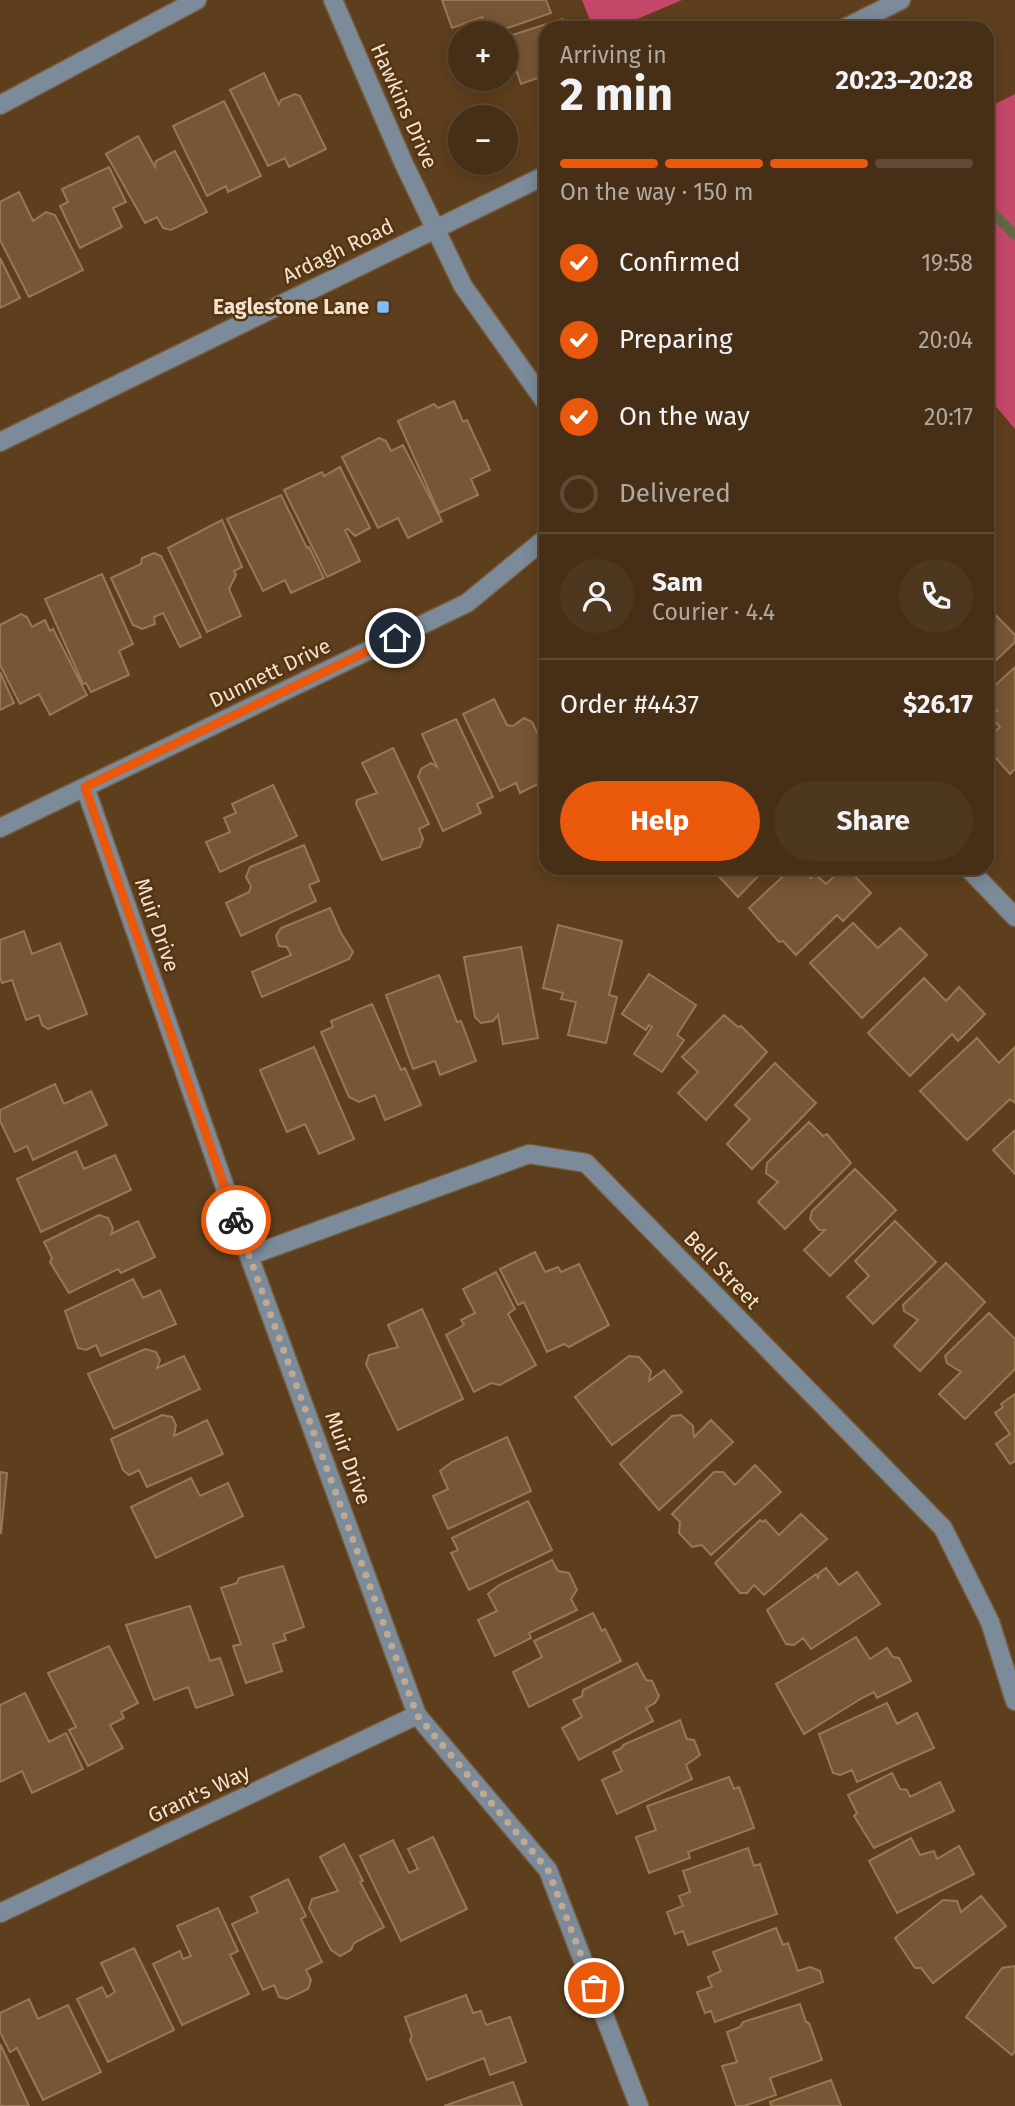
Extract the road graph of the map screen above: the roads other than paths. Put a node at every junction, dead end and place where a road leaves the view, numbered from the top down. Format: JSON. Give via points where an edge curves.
{"nodes":[{"id":1,"x":197,"y":0,"type":"edge"},
{"id":2,"x":333,"y":0,"type":"edge"},
{"id":3,"x":901,"y":0,"type":"edge"},
{"id":4,"x":859,"y":21,"type":"edge"},
{"id":5,"x":0,"y":105,"type":"edge"},
{"id":6,"x":539,"y":178,"type":"edge"},
{"id":7,"x":435,"y":230,"type":"junction"},
{"id":8,"x":539,"y":393,"type":"edge"},
{"id":9,"x":0,"y":442,"type":"edge"},
{"id":10,"x":539,"y":544,"type":"edge"},
{"id":11,"x":85,"y":787,"type":"junction"},
{"id":12,"x":0,"y":828,"type":"edge"},
{"id":13,"x":975,"y":875,"type":"edge"},
{"id":14,"x":1015,"y":917,"type":"edge"},
{"id":15,"x":249,"y":1256,"type":"junction"},
{"id":16,"x":1015,"y":1701,"type":"edge"},
{"id":17,"x":417,"y":1715,"type":"junction"},
{"id":18,"x":0,"y":1913,"type":"edge"},
{"id":19,"x":639,"y":2106,"type":"edge"}],
"edges":[{"from":1,"to":5,"type":"street"},
{"from":2,"to":7,"type":"street","name":"Hawkins Drive"},
{"from":3,"to":4,"type":"street"},
{"from":6,"to":7,"type":"street","name":"Ardagh Road"},
{"from":7,"to":8,"type":"street","via":[[463,286]]},
{"from":7,"to":9,"type":"street","name":"Ardagh Road"},
{"from":10,"to":11,"type":"street","name":"Dunnett Drive","via":[[467,603]]},
{"from":11,"to":12,"type":"street","name":"Dunnett Drive"},
{"from":11,"to":15,"type":"street","name":"Muir Drive"},
{"from":13,"to":14,"type":"street"},
{"from":15,"to":16,"type":"street","name":"Bell Street","via":[[529,1154],[586,1163],[943,1528],[989,1622]]},
{"from":15,"to":17,"type":"street","name":"Muir Drive"},
{"from":17,"to":18,"type":"street","name":"Grant's Way"},
{"from":17,"to":19,"type":"street","name":"Muir Drive","via":[[548,1870]]}]}
